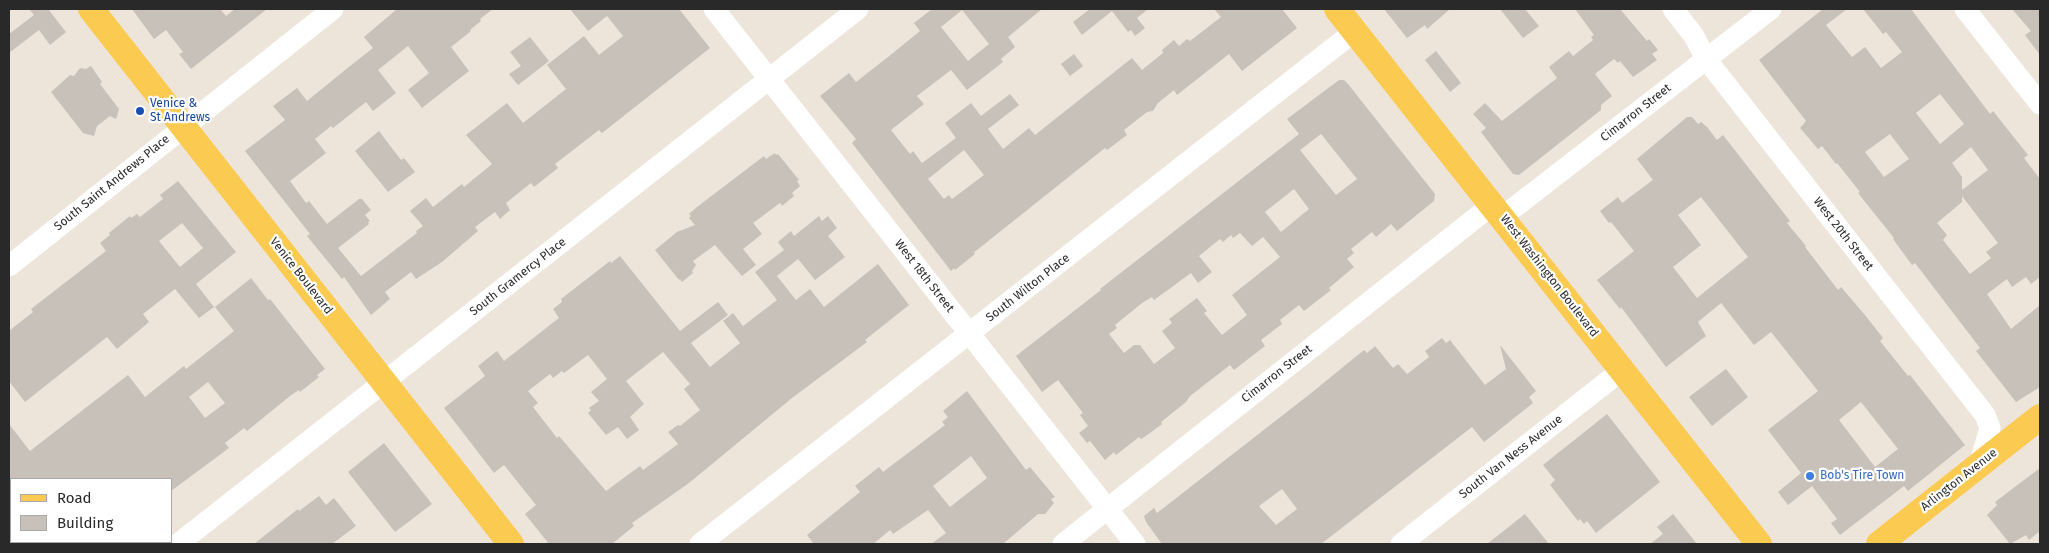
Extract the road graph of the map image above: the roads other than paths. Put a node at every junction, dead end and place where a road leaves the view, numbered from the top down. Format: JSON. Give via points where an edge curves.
{"nodes":[{"id":1,"x":90,"y":9,"type":"edge"},
{"id":2,"x":333,"y":9,"type":"edge"},
{"id":3,"x":714,"y":9,"type":"edge"},
{"id":4,"x":858,"y":9,"type":"edge"},
{"id":5,"x":1337,"y":9,"type":"edge"},
{"id":6,"x":1673,"y":9,"type":"edge"},
{"id":7,"x":1771,"y":9,"type":"edge"},
{"id":8,"x":1965,"y":9,"type":"edge"},
{"id":9,"x":1355,"y":32,"type":"junction"},
{"id":10,"x":1706,"y":59,"type":"junction"},
{"id":11,"x":768,"y":79,"type":"junction"},
{"id":12,"x":2040,"y":104,"type":"edge"},
{"id":13,"x":182,"y":127,"type":"junction"},
{"id":14,"x":1497,"y":211,"type":"junction"},
{"id":15,"x":9,"y":266,"type":"edge"},
{"id":16,"x":969,"y":334,"type":"junction"},
{"id":17,"x":1622,"y":370,"type":"junction"},
{"id":18,"x":384,"y":382,"type":"junction"},
{"id":19,"x":2040,"y":417,"type":"edge"},
{"id":20,"x":1979,"y":465,"type":"junction"},
{"id":21,"x":1108,"y":509,"type":"junction"},
{"id":22,"x":178,"y":544,"type":"edge"},
{"id":23,"x":511,"y":544,"type":"edge"},
{"id":24,"x":700,"y":544,"type":"edge"},
{"id":25,"x":1063,"y":544,"type":"edge"},
{"id":26,"x":1135,"y":544,"type":"edge"},
{"id":27,"x":1401,"y":544,"type":"edge"},
{"id":28,"x":1759,"y":544,"type":"edge"},
{"id":29,"x":1879,"y":544,"type":"edge"}],
"edges":[{"from":1,"to":13,"type":"main road","name":"Venice Boulevard"},
{"from":2,"to":13,"type":"street","name":"South Saint Andrews Place"},
{"from":3,"to":11,"type":"street","name":"West 18th Street"},
{"from":4,"to":11,"type":"street","name":"South Gramercy Place"},
{"from":5,"to":9,"type":"main road","name":"West Washington Boulevard"},
{"from":6,"to":10,"type":"street","name":"West 20th Street","via":[[1694,36]]},
{"from":7,"to":10,"type":"street","name":"Cimarron Street"},
{"from":8,"to":12,"type":"street"},
{"from":9,"to":14,"type":"main road","name":"West Washington Boulevard"},
{"from":9,"to":16,"type":"street","name":"South Wilton Place"},
{"from":10,"to":14,"type":"street","name":"Cimarron Street"},
{"from":10,"to":20,"type":"street","name":"West 20th Street","via":[[1985,415],[1990,428]]},
{"from":11,"to":16,"type":"street","name":"West 18th Street"},
{"from":11,"to":18,"type":"street","name":"South Gramercy Place"},
{"from":13,"to":15,"type":"street","name":"South Saint Andrews Place"},
{"from":13,"to":18,"type":"main road","name":"Venice Boulevard"},
{"from":14,"to":17,"type":"main road","name":"West Washington Boulevard"},
{"from":14,"to":21,"type":"street","name":"Cimarron Street"},
{"from":16,"to":21,"type":"street","name":"West 18th Street"},
{"from":16,"to":24,"type":"street","name":"South Wilton Place"},
{"from":17,"to":27,"type":"street","name":"South Van Ness Avenue"},
{"from":17,"to":28,"type":"main road","name":"West Washington Boulevard"},
{"from":18,"to":22,"type":"street","name":"South Gramercy Place"},
{"from":18,"to":23,"type":"main road","name":"Venice Boulevard"},
{"from":19,"to":20,"type":"main road","name":"Arlington Avenue"},
{"from":20,"to":29,"type":"main road","name":"Arlington Avenue"},
{"from":21,"to":25,"type":"street","name":"Cimarron Street"},
{"from":21,"to":26,"type":"street","name":"West 18th Street"}]}
